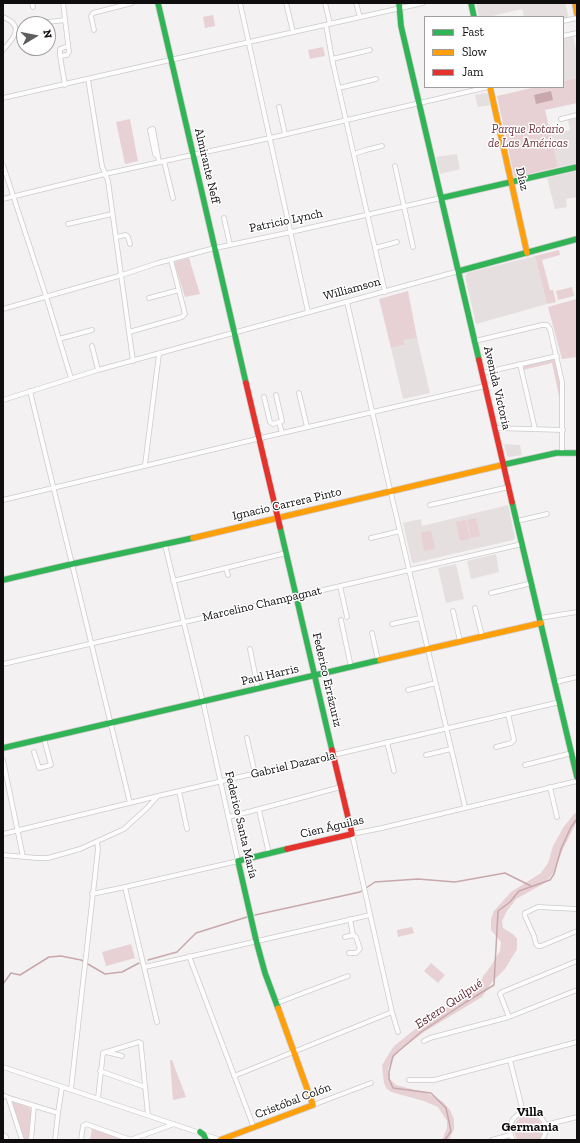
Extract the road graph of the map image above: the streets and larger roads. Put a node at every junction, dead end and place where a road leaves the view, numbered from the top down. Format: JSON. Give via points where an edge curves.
{"nodes":[{"id":1,"x":63,"y":3,"type":"edge"},
{"id":2,"x":132,"y":3,"type":"edge"},
{"id":3,"x":158,"y":3,"type":"edge"},
{"id":4,"x":240,"y":3,"type":"edge"},
{"id":5,"x":286,"y":3,"type":"edge"},
{"id":6,"x":325,"y":3,"type":"edge"},
{"id":7,"x":356,"y":3,"type":"edge"},
{"id":8,"x":423,"y":3,"type":"edge"},
{"id":9,"x":471,"y":3,"type":"edge"},
{"id":10,"x":575,"y":3,"type":"edge"},
{"id":11,"x":399,"y":6,"type":"edge"},
{"id":12,"x":577,"y":14,"type":"edge"},
{"id":13,"x":474,"y":16,"type":"edge"},
{"id":14,"x":3,"y":17,"type":"edge"},
{"id":15,"x":360,"y":17,"type":"junction"},
{"id":16,"x":577,"y":18,"type":"edge"},
{"id":17,"x":65,"y":20,"type":"junction"},
{"id":18,"x":56,"y":21,"type":"edge"},
{"id":19,"x":564,"y":21,"type":"edge"},
{"id":20,"x":328,"y":24,"type":"junction"},
{"id":21,"x":94,"y":30,"type":"dead end"},
{"id":22,"x":293,"y":32,"type":"junction"},
{"id":23,"x":577,"y":33,"type":"edge"},
{"id":24,"x":564,"y":36,"type":"edge"},
{"id":25,"x":249,"y":42,"type":"junction"},
{"id":26,"x":68,"y":46,"type":"junction"},
{"id":27,"x":3,"y":50,"type":"edge"},
{"id":28,"x":370,"y":50,"type":"dead end"},
{"id":29,"x":60,"y":56,"type":"junction"},
{"id":30,"x":332,"y":59,"type":"junction"},
{"id":31,"x":172,"y":60,"type":"junction"},
{"id":32,"x":88,"y":79,"type":"junction"},
{"id":33,"x":376,"y":79,"type":"dead end"},
{"id":34,"x":65,"y":85,"type":"junction"},
{"id":35,"x":338,"y":88,"type":"junction"},
{"id":36,"x":485,"y":88,"type":"edge"},
{"id":37,"x":489,"y":88,"type":"edge"},
{"id":38,"x":3,"y":98,"type":"edge"},
{"id":39,"x":419,"y":103,"type":"junction"},
{"id":40,"x":279,"y":107,"type":"dead end"},
{"id":41,"x":577,"y":115,"type":"edge"},
{"id":42,"x":561,"y":119,"type":"dead end"},
{"id":43,"x":346,"y":120,"type":"junction"},
{"id":44,"x":285,"y":134,"type":"junction"},
{"id":45,"x":270,"y":138,"type":"junction"},
{"id":46,"x":382,"y":146,"type":"dead end"},
{"id":47,"x":194,"y":154,"type":"junction"},
{"id":48,"x":354,"y":154,"type":"junction"},
{"id":49,"x":158,"y":160,"type":"junction"},
{"id":50,"x":164,"y":161,"type":"junction"},
{"id":51,"x":3,"y":165,"type":"edge"},
{"id":52,"x":395,"y":166,"type":"dead end"},
{"id":53,"x":577,"y":167,"type":"edge"},
{"id":54,"x":105,"y":174,"type":"junction"},
{"id":55,"x":511,"y":182,"type":"junction"},
{"id":56,"x":13,"y":197,"type":"junction"},
{"id":57,"x":173,"y":198,"type":"dead end"},
{"id":58,"x":441,"y":198,"type":"junction"},
{"id":59,"x":3,"y":199,"type":"edge"},
{"id":60,"x":404,"y":206,"type":"junction"},
{"id":61,"x":112,"y":214,"type":"junction"},
{"id":62,"x":367,"y":214,"type":"junction"},
{"id":63,"x":224,"y":218,"type":"dead end"},
{"id":64,"x":68,"y":224,"type":"dead end"},
{"id":65,"x":291,"y":232,"type":"junction"},
{"id":66,"x":116,"y":237,"type":"junction"},
{"id":67,"x":577,"y":240,"type":"edge"},
{"id":68,"x":397,"y":242,"type":"dead end"},
{"id":69,"x":130,"y":244,"type":"dead end"},
{"id":70,"x":230,"y":245,"type":"junction"},
{"id":71,"x":413,"y":247,"type":"dead end"},
{"id":72,"x":214,"y":248,"type":"junction"},
{"id":73,"x":375,"y":248,"type":"junction"},
{"id":74,"x":527,"y":253,"type":"junction"},
{"id":75,"x":171,"y":260,"type":"junction"},
{"id":76,"x":459,"y":271,"type":"junction"},
{"id":77,"x":122,"y":275,"type":"junction"},
{"id":78,"x":179,"y":290,"type":"junction"},
{"id":79,"x":385,"y":292,"type":"junction"},
{"id":80,"x":46,"y":296,"type":"junction"},
{"id":81,"x":149,"y":298,"type":"dead end"},
{"id":82,"x":347,"y":302,"type":"junction"},
{"id":83,"x":3,"y":308,"type":"edge"},
{"id":84,"x":308,"y":312,"type":"junction"},
{"id":85,"x":92,"y":330,"type":"dead end"},
{"id":86,"x":128,"y":332,"type":"junction"},
{"id":87,"x":235,"y":333,"type":"junction"},
{"id":88,"x":59,"y":339,"type":"junction"},
{"id":89,"x":475,"y":341,"type":"junction"},
{"id":90,"x":92,"y":346,"type":"dead end"},
{"id":91,"x":159,"y":354,"type":"junction"},
{"id":92,"x":557,"y":356,"type":"junction"},
{"id":93,"x":133,"y":361,"type":"junction"},
{"id":94,"x":520,"y":364,"type":"junction"},
{"id":95,"x":98,"y":370,"type":"junction"},
{"id":96,"x":482,"y":373,"type":"junction"},
{"id":97,"x":71,"y":378,"type":"junction"},
{"id":98,"x":485,"y":386,"type":"junction"},
{"id":99,"x":30,"y":391,"type":"junction"},
{"id":100,"x":299,"y":393,"type":"dead end"},
{"id":101,"x":276,"y":395,"type":"dead end"},
{"id":102,"x":264,"y":397,"type":"dead end"},
{"id":103,"x":3,"y":400,"type":"edge"},
{"id":104,"x":372,"y":412,"type":"junction"},
{"id":105,"x":279,"y":422,"type":"junction"},
{"id":106,"x":307,"y":427,"type":"junction"},
{"id":107,"x":495,"y":428,"type":"junction"},
{"id":108,"x":534,"y":429,"type":"junction"},
{"id":109,"x":563,"y":430,"type":"junction"},
{"id":110,"x":282,"y":433,"type":"junction"},
{"id":111,"x":259,"y":438,"type":"junction"},
{"id":112,"x":562,"y":452,"type":"junction"},
{"id":113,"x":577,"y":453,"type":"edge"},
{"id":114,"x":504,"y":464,"type":"junction"},
{"id":115,"x":145,"y":465,"type":"junction"},
{"id":116,"x":54,"y":487,"type":"junction"},
{"id":117,"x":509,"y":487,"type":"junction"},
{"id":118,"x":390,"y":491,"type":"junction"},
{"id":119,"x":3,"y":500,"type":"edge"},
{"id":120,"x":430,"y":505,"type":"dead end"},
{"id":121,"x":547,"y":514,"type":"dead end"},
{"id":122,"x":278,"y":518,"type":"junction"},
{"id":123,"x":517,"y":521,"type":"junction"},
{"id":124,"x":400,"y":531,"type":"junction"},
{"id":125,"x":371,"y":538,"type":"dead end"},
{"id":126,"x":522,"y":544,"type":"junction"},
{"id":127,"x":165,"y":545,"type":"junction"},
{"id":128,"x":286,"y":553,"type":"junction"},
{"id":129,"x":72,"y":564,"type":"junction"},
{"id":130,"x":226,"y":568,"type":"junction"},
{"id":131,"x":409,"y":570,"type":"junction"},
{"id":132,"x":228,"y":575,"type":"dead end"},
{"id":133,"x":3,"y":580,"type":"edge"},
{"id":134,"x":173,"y":581,"type":"junction"},
{"id":135,"x":532,"y":583,"type":"junction"},
{"id":136,"x":340,"y":586,"type":"junction"},
{"id":137,"x":491,"y":593,"type":"dead end"},
{"id":138,"x":296,"y":596,"type":"junction"},
{"id":139,"x":475,"y":608,"type":"dead end"},
{"id":140,"x":453,"y":611,"type":"dead end"},
{"id":141,"x":577,"y":612,"type":"edge"},
{"id":142,"x":347,"y":617,"type":"dead end"},
{"id":143,"x":420,"y":618,"type":"junction"},
{"id":144,"x":341,"y":620,"type":"dead end"},
{"id":145,"x":541,"y":620,"type":"junction"},
{"id":146,"x":183,"y":622,"type":"junction"},
{"id":147,"x":392,"y":624,"type":"dead end"},
{"id":148,"x":372,"y":633,"type":"dead end"},
{"id":149,"x":482,"y":636,"type":"junction"},
{"id":150,"x":460,"y":641,"type":"junction"},
{"id":151,"x":92,"y":644,"type":"junction"},
{"id":152,"x":250,"y":649,"type":"dead end"},
{"id":153,"x":428,"y":649,"type":"junction"},
{"id":154,"x":378,"y":660,"type":"junction"},
{"id":155,"x":3,"y":664,"type":"edge"},
{"id":156,"x":351,"y":667,"type":"junction"},
{"id":157,"x":314,"y":675,"type":"junction"},
{"id":158,"x":577,"y":678,"type":"edge"},
{"id":159,"x":556,"y":682,"type":"junction"},
{"id":160,"x":436,"y":683,"type":"junction"},
{"id":161,"x":258,"y":689,"type":"junction"},
{"id":162,"x":408,"y":690,"type":"dead end"},
{"id":163,"x":203,"y":702,"type":"junction"},
{"id":164,"x":560,"y":702,"type":"junction"},
{"id":165,"x":508,"y":714,"type":"junction"},
{"id":166,"x":112,"y":723,"type":"junction"},
{"id":167,"x":446,"y":728,"type":"junction"},
{"id":168,"x":247,"y":738,"type":"dead end"},
{"id":169,"x":44,"y":739,"type":"junction"},
{"id":170,"x":387,"y":742,"type":"junction"},
{"id":171,"x":496,"y":747,"type":"dead end"},
{"id":172,"x":3,"y":748,"type":"edge"},
{"id":173,"x":451,"y":750,"type":"junction"},
{"id":174,"x":34,"y":752,"type":"dead end"},
{"id":175,"x":572,"y":753,"type":"junction"},
{"id":176,"x":333,"y":755,"type":"junction"},
{"id":177,"x":426,"y":755,"type":"dead end"},
{"id":178,"x":3,"y":760,"type":"edge"},
{"id":179,"x":525,"y":765,"type":"dead end"},
{"id":180,"x":394,"y":771,"type":"dead end"},
{"id":181,"x":255,"y":774,"type":"junction"},
{"id":182,"x":577,"y":777,"type":"edge"},
{"id":183,"x":577,"y":781,"type":"edge"},
{"id":184,"x":220,"y":782,"type":"junction"},
{"id":185,"x":341,"y":787,"type":"junction"},
{"id":186,"x":550,"y":787,"type":"junction"},
{"id":187,"x":179,"y":791,"type":"junction"},
{"id":188,"x":158,"y":796,"type":"junction"},
{"id":189,"x":130,"y":803,"type":"junction"},
{"id":190,"x":464,"y":808,"type":"junction"},
{"id":191,"x":259,"y":810,"type":"junction"},
{"id":192,"x":228,"y":816,"type":"junction"},
{"id":193,"x":557,"y":817,"type":"dead end"},
{"id":194,"x":187,"y":829,"type":"dead end"},
{"id":195,"x":18,"y":831,"type":"junction"},
{"id":196,"x":3,"y":834,"type":"edge"},
{"id":197,"x":352,"y":834,"type":"junction"},
{"id":198,"x":97,"y":842,"type":"junction"},
{"id":199,"x":269,"y":854,"type":"junction"},
{"id":200,"x":3,"y":855,"type":"edge"},
{"id":201,"x":23,"y":857,"type":"junction"},
{"id":202,"x":238,"y":861,"type":"junction"},
{"id":203,"x":125,"y":887,"type":"junction"},
{"id":204,"x":92,"y":894,"type":"junction"},
{"id":205,"x":577,"y":909,"type":"edge"},
{"id":206,"x":370,"y":915,"type":"junction"},
{"id":207,"x":350,"y":919,"type":"junction"},
{"id":208,"x":577,"y":931,"type":"edge"},
{"id":209,"x":353,"y":935,"type":"junction"},
{"id":210,"x":345,"y":937,"type":"dead end"},
{"id":211,"x":256,"y":940,"type":"junction"},
{"id":212,"x":349,"y":952,"type":"dead end"},
{"id":213,"x":358,"y":952,"type":"junction"},
{"id":214,"x":189,"y":956,"type":"junction"},
{"id":215,"x":362,"y":956,"type":"dead end"},
{"id":216,"x":577,"y":961,"type":"edge"},
{"id":217,"x":145,"y":967,"type":"junction"},
{"id":218,"x":348,"y":976,"type":"dead end"},
{"id":219,"x":577,"y":990,"type":"edge"},
{"id":220,"x":277,"y":1003,"type":"junction"},
{"id":221,"x":392,"y":1012,"type":"junction"},
{"id":222,"x":509,"y":1017,"type":"junction"},
{"id":223,"x":157,"y":1022,"type":"dead end"},
{"id":224,"x":398,"y":1032,"type":"dead end"},
{"id":225,"x":424,"y":1041,"type":"dead end"},
{"id":226,"x":577,"y":1042,"type":"edge"},
{"id":227,"x":106,"y":1051,"type":"junction"},
{"id":228,"x":294,"y":1051,"type":"junction"},
{"id":229,"x":122,"y":1056,"type":"dead end"},
{"id":230,"x":510,"y":1060,"type":"junction"},
{"id":231,"x":3,"y":1067,"type":"edge"},
{"id":232,"x":100,"y":1071,"type":"junction"},
{"id":233,"x":234,"y":1076,"type":"junction"},
{"id":234,"x":409,"y":1080,"type":"dead end"},
{"id":235,"x":371,"y":1083,"type":"dead end"},
{"id":236,"x":62,"y":1086,"type":"junction"},
{"id":237,"x":145,"y":1087,"type":"junction"},
{"id":238,"x":71,"y":1089,"type":"junction"},
{"id":239,"x":3,"y":1095,"type":"edge"},
{"id":240,"x":9,"y":1098,"type":"junction"},
{"id":241,"x":98,"y":1098,"type":"junction"},
{"id":242,"x":313,"y":1105,"type":"junction"},
{"id":243,"x":34,"y":1106,"type":"junction"},
{"id":244,"x":523,"y":1112,"type":"junction"},
{"id":245,"x":58,"y":1113,"type":"junction"},
{"id":246,"x":148,"y":1115,"type":"junction"},
{"id":247,"x":577,"y":1117,"type":"edge"},
{"id":248,"x":174,"y":1124,"type":"junction"},
{"id":249,"x":545,"y":1125,"type":"junction"},
{"id":250,"x":254,"y":1128,"type":"junction"},
{"id":251,"x":200,"y":1132,"type":"junction"},
{"id":252,"x":3,"y":1135,"type":"edge"},
{"id":253,"x":510,"y":1135,"type":"junction"},
{"id":254,"x":7,"y":1140,"type":"edge"},
{"id":255,"x":22,"y":1140,"type":"edge"},
{"id":256,"x":31,"y":1140,"type":"edge"},
{"id":257,"x":55,"y":1140,"type":"edge"},
{"id":258,"x":81,"y":1140,"type":"edge"},
{"id":259,"x":130,"y":1140,"type":"edge"},
{"id":260,"x":206,"y":1140,"type":"edge"},
{"id":261,"x":221,"y":1140,"type":"edge"},
{"id":262,"x":492,"y":1140,"type":"edge"},
{"id":263,"x":513,"y":1140,"type":"edge"},
{"id":264,"x":542,"y":1140,"type":"edge"}],
"edges":[{"from":1,"to":17,"type":"street"},
{"from":2,"to":21,"type":"street","via":[[93,12],[91,16]]},
{"from":3,"to":31,"type":"street","name":"Almirante Neff"},
{"from":4,"to":25,"type":"street"},
{"from":5,"to":22,"type":"street"},
{"from":6,"to":20,"type":"street"},
{"from":7,"to":15,"type":"street"},
{"from":8,"to":11,"type":"street"},
{"from":9,"to":13,"type":"street"},
{"from":10,"to":12,"type":"street"},
{"from":11,"to":15,"type":"street"},
{"from":11,"to":39,"type":"street","name":"Avenida Victoria","via":[[401,26]]},
{"from":14,"to":27,"type":"street","via":[[13,23],[16,31]]},
{"from":15,"to":20,"type":"street"},
{"from":16,"to":19,"type":"street"},
{"from":17,"to":18,"type":"street"},
{"from":17,"to":26,"type":"street"},
{"from":20,"to":22,"type":"street"},
{"from":20,"to":30,"type":"street"},
{"from":22,"to":25,"type":"street"},
{"from":23,"to":24,"type":"street"},
{"from":25,"to":31,"type":"street"},
{"from":25,"to":45,"type":"street"},
{"from":26,"to":29,"type":"street","via":[[60,49]]},
{"from":26,"to":29,"type":"street","via":[[68,55]]},
{"from":28,"to":30,"type":"street"},
{"from":29,"to":34,"type":"street"},
{"from":30,"to":35,"type":"street"},
{"from":31,"to":32,"type":"street"},
{"from":31,"to":47,"type":"street","name":"Almirante Neff"},
{"from":32,"to":34,"type":"street"},
{"from":32,"to":54,"type":"street"},
{"from":33,"to":35,"type":"street"},
{"from":34,"to":38,"type":"street"},
{"from":35,"to":43,"type":"street"},
{"from":36,"to":39,"type":"street"},
{"from":37,"to":55,"type":"street","name":"Díaz"},
{"from":39,"to":43,"type":"street"},
{"from":39,"to":58,"type":"street","name":"Avenida Victoria"},
{"from":40,"to":44,"type":"street"},
{"from":41,"to":42,"type":"street"},
{"from":43,"to":44,"type":"street"},
{"from":43,"to":48,"type":"street"},
{"from":44,"to":45,"type":"street"},
{"from":45,"to":47,"type":"street"},
{"from":45,"to":65,"type":"street"},
{"from":46,"to":48,"type":"street"},
{"from":47,"to":50,"type":"street"},
{"from":47,"to":72,"type":"street","name":"Almirante Neff"},
{"from":48,"to":62,"type":"street"},
{"from":49,"to":49,"type":"street","via":[[158,154],[152,128],[150,130]]},
{"from":49,"to":50,"type":"street"},
{"from":49,"to":54,"type":"street"},
{"from":50,"to":57,"type":"street"},
{"from":51,"to":56,"type":"street"},
{"from":52,"to":60,"type":"street"},
{"from":53,"to":55,"type":"street","name":"Patricio Lynch"},
{"from":54,"to":56,"type":"street"},
{"from":54,"to":61,"type":"street"},
{"from":55,"to":58,"type":"street","name":"Patricio Lynch"},
{"from":55,"to":74,"type":"street","name":"Díaz"},
{"from":56,"to":59,"type":"street"},
{"from":56,"to":80,"type":"street"},
{"from":58,"to":60,"type":"street","name":"Patricio Lynch"},
{"from":58,"to":76,"type":"street","name":"Avenida Victoria"},
{"from":60,"to":62,"type":"street","name":"Patricio Lynch"},
{"from":60,"to":71,"type":"street"},
{"from":61,"to":64,"type":"street"},
{"from":61,"to":66,"type":"street"},
{"from":62,"to":65,"type":"street","name":"Patricio Lynch"},
{"from":62,"to":73,"type":"street"},
{"from":63,"to":70,"type":"street"},
{"from":65,"to":70,"type":"street","name":"Patricio Lynch"},
{"from":65,"to":84,"type":"street"},
{"from":66,"to":69,"type":"street","via":[[126,235]]},
{"from":66,"to":77,"type":"street"},
{"from":67,"to":74,"type":"street","name":"Williamson"},
{"from":68,"to":73,"type":"street"},
{"from":70,"to":72,"type":"street","name":"Patricio Lynch"},
{"from":72,"to":75,"type":"street","name":"Patricio Lynch"},
{"from":72,"to":87,"type":"street","name":"Almirante Neff"},
{"from":73,"to":79,"type":"street"},
{"from":74,"to":76,"type":"street","name":"Williamson"},
{"from":75,"to":77,"type":"street","name":"Patricio Lynch"},
{"from":75,"to":78,"type":"street"},
{"from":76,"to":79,"type":"street","name":"Williamson"},
{"from":76,"to":89,"type":"street","name":"Avenida Victoria"},
{"from":77,"to":80,"type":"street","name":"Patricio Lynch"},
{"from":77,"to":86,"type":"street"},
{"from":78,"to":81,"type":"street"},
{"from":78,"to":86,"type":"street","via":[[185,314],[182,317]]},
{"from":79,"to":82,"type":"street","name":"Williamson"},
{"from":80,"to":83,"type":"street","name":"Patricio Lynch"},
{"from":80,"to":88,"type":"street"},
{"from":82,"to":84,"type":"street","name":"Williamson"},
{"from":82,"to":104,"type":"street"},
{"from":84,"to":87,"type":"street","name":"Williamson"},
{"from":85,"to":88,"type":"street"},
{"from":86,"to":93,"type":"street"},
{"from":87,"to":91,"type":"street","name":"Williamson"},
{"from":87,"to":111,"type":"street","name":"Federico Errázuriz"},
{"from":88,"to":97,"type":"street"},
{"from":89,"to":92,"type":"street","via":[[547,325]]},
{"from":89,"to":96,"type":"street","name":"Avenida Victoria"},
{"from":90,"to":95,"type":"street"},
{"from":91,"to":93,"type":"street","name":"Williamson"},
{"from":91,"to":115,"type":"street"},
{"from":92,"to":94,"type":"street"},
{"from":92,"to":109,"type":"street","via":[[562,382]]},
{"from":93,"to":95,"type":"street","name":"Williamson"},
{"from":94,"to":96,"type":"street"},
{"from":94,"to":108,"type":"street"},
{"from":95,"to":97,"type":"street","name":"Williamson"},
{"from":96,"to":98,"type":"street","name":"Avenida Victoria"},
{"from":97,"to":99,"type":"street","name":"Williamson"},
{"from":98,"to":104,"type":"street"},
{"from":98,"to":107,"type":"street","name":"Avenida Victoria"},
{"from":99,"to":103,"type":"street","name":"Williamson"},
{"from":99,"to":116,"type":"street"},
{"from":100,"to":106,"type":"street"},
{"from":101,"to":105,"type":"street","via":[[282,419],[282,422]]},
{"from":102,"to":105,"type":"street","via":[[270,422]]},
{"from":104,"to":106,"type":"street"},
{"from":104,"to":118,"type":"street"},
{"from":105,"to":110,"type":"street"},
{"from":106,"to":110,"type":"street"},
{"from":107,"to":108,"type":"street"},
{"from":107,"to":114,"type":"street","name":"Avenida Victoria"},
{"from":108,"to":109,"type":"street"},
{"from":109,"to":112,"type":"street"},
{"from":110,"to":111,"type":"street"},
{"from":111,"to":115,"type":"street"},
{"from":111,"to":122,"type":"street","name":"Federico Errázuriz"},
{"from":112,"to":113,"type":"street","name":"Ignacio Carrera Pinto"},
{"from":112,"to":114,"type":"street","name":"Ignacio Carrera Pinto"},
{"from":114,"to":117,"type":"street","name":"Avenida Victoria"},
{"from":114,"to":118,"type":"street","name":"Ignacio Carrera Pinto"},
{"from":115,"to":116,"type":"street"},
{"from":116,"to":119,"type":"street"},
{"from":116,"to":129,"type":"street"},
{"from":117,"to":120,"type":"street"},
{"from":117,"to":123,"type":"street","name":"Avenida Victoria"},
{"from":118,"to":122,"type":"street","name":"Ignacio Carrera Pinto"},
{"from":118,"to":124,"type":"street"},
{"from":121,"to":123,"type":"street"},
{"from":122,"to":127,"type":"street","name":"Ignacio Carrera Pinto"},
{"from":122,"to":128,"type":"street","name":"Federico Errázuriz"},
{"from":123,"to":126,"type":"street","name":"Avenida Victoria"},
{"from":124,"to":125,"type":"street"},
{"from":124,"to":131,"type":"street"},
{"from":126,"to":131,"type":"street","name":"Marcelino Champagnat"},
{"from":126,"to":135,"type":"street","name":"Avenida Victoria"},
{"from":127,"to":129,"type":"street","name":"Ignacio Carrera Pinto"},
{"from":127,"to":134,"type":"street","name":"Federico Santa María"},
{"from":128,"to":130,"type":"street"},
{"from":128,"to":138,"type":"street","name":"Federico Errázuriz"},
{"from":129,"to":133,"type":"street","name":"Ignacio Carrera Pinto"},
{"from":129,"to":151,"type":"street"},
{"from":130,"to":132,"type":"street"},
{"from":130,"to":134,"type":"street"},
{"from":131,"to":136,"type":"street","name":"Marcelino Champagnat"},
{"from":131,"to":143,"type":"street"},
{"from":134,"to":146,"type":"street","name":"Federico Santa María"},
{"from":135,"to":137,"type":"street"},
{"from":135,"to":145,"type":"street","name":"Avenida Victoria"},
{"from":136,"to":138,"type":"street","name":"Marcelino Champagnat"},
{"from":136,"to":142,"type":"street","via":[[340,601]]},
{"from":138,"to":146,"type":"street","name":"Marcelino Champagnat"},
{"from":138,"to":157,"type":"street","name":"Federico Errázuriz"},
{"from":139,"to":149,"type":"street"},
{"from":140,"to":150,"type":"street"},
{"from":141,"to":145,"type":"street"},
{"from":143,"to":147,"type":"street"},
{"from":143,"to":153,"type":"street"},
{"from":144,"to":156,"type":"street"},
{"from":145,"to":149,"type":"street","name":"Paul Harris"},
{"from":145,"to":159,"type":"street","name":"Avenida Victoria"},
{"from":146,"to":151,"type":"street","name":"Marcelino Champagnat"},
{"from":146,"to":163,"type":"street","name":"Federico Santa María"},
{"from":148,"to":154,"type":"street"},
{"from":149,"to":150,"type":"street","name":"Paul Harris"},
{"from":150,"to":153,"type":"street","name":"Paul Harris"},
{"from":151,"to":155,"type":"street","name":"Marcelino Champagnat"},
{"from":151,"to":166,"type":"street"},
{"from":152,"to":161,"type":"street"},
{"from":153,"to":154,"type":"street","name":"Paul Harris"},
{"from":153,"to":160,"type":"street"},
{"from":154,"to":156,"type":"street","name":"Paul Harris"},
{"from":156,"to":157,"type":"street","name":"Paul Harris"},
{"from":157,"to":161,"type":"street","name":"Paul Harris"},
{"from":157,"to":176,"type":"street","name":"Federico Errázuriz"},
{"from":158,"to":159,"type":"street"},
{"from":159,"to":164,"type":"street","name":"Avenida Victoria"},
{"from":160,"to":162,"type":"street"},
{"from":160,"to":167,"type":"street"},
{"from":161,"to":163,"type":"street","name":"Paul Harris"},
{"from":163,"to":166,"type":"street","name":"Paul Harris"},
{"from":163,"to":184,"type":"street","name":"Federico Santa María"},
{"from":164,"to":165,"type":"street","name":"Gabriel Dazarola"},
{"from":164,"to":175,"type":"street","name":"Avenida Victoria"},
{"from":165,"to":167,"type":"street","name":"Gabriel Dazarola"},
{"from":165,"to":171,"type":"street","via":[[514,740]]},
{"from":166,"to":169,"type":"street","name":"Paul Harris"},
{"from":166,"to":189,"type":"street"},
{"from":167,"to":170,"type":"street","name":"Gabriel Dazarola"},
{"from":167,"to":173,"type":"street"},
{"from":168,"to":181,"type":"street"},
{"from":169,"to":172,"type":"street","name":"Paul Harris"},
{"from":169,"to":174,"type":"street","via":[[51,765],[39,768]]},
{"from":170,"to":176,"type":"street","name":"Gabriel Dazarola"},
{"from":170,"to":180,"type":"street"},
{"from":173,"to":177,"type":"street"},
{"from":173,"to":190,"type":"street"},
{"from":175,"to":179,"type":"street"},
{"from":175,"to":182,"type":"street","name":"Avenida Victoria"},
{"from":176,"to":181,"type":"street","name":"Gabriel Dazarola"},
{"from":176,"to":185,"type":"street","name":"Federico Errázuriz"},
{"from":178,"to":195,"type":"street"},
{"from":181,"to":184,"type":"street","name":"Gabriel Dazarola"},
{"from":183,"to":186,"type":"street","name":"Cien Águilas"},
{"from":184,"to":187,"type":"street","name":"Gabriel Dazarola"},
{"from":184,"to":192,"type":"street","name":"Federico Santa María"},
{"from":185,"to":191,"type":"street"},
{"from":185,"to":197,"type":"street","name":"Federico Errázuriz"},
{"from":186,"to":190,"type":"street","name":"Cien Águilas"},
{"from":186,"to":193,"type":"street"},
{"from":187,"to":188,"type":"street","name":"Gabriel Dazarola"},
{"from":187,"to":194,"type":"street"},
{"from":188,"to":189,"type":"street","name":"Gabriel Dazarola"},
{"from":188,"to":198,"type":"street","via":[[124,829]]},
{"from":189,"to":195,"type":"street","name":"Gabriel Dazarola"},
{"from":190,"to":197,"type":"street","name":"Cien Águilas"},
{"from":191,"to":192,"type":"street"},
{"from":191,"to":199,"type":"street"},
{"from":192,"to":202,"type":"street","name":"Federico Santa María"},
{"from":195,"to":196,"type":"street","name":"Gabriel Dazarola"},
{"from":195,"to":201,"type":"street"},
{"from":197,"to":199,"type":"street","name":"Cien Águilas"},
{"from":197,"to":206,"type":"street","name":"Federico Errázuriz"},
{"from":198,"to":201,"type":"street","via":[[48,858]]},
{"from":198,"to":204,"type":"street"},
{"from":199,"to":202,"type":"street","name":"Cien Águilas"},
{"from":200,"to":201,"type":"street"},
{"from":202,"to":203,"type":"street","name":"Cien Águilas"},
{"from":202,"to":211,"type":"street","name":"Federico Santa María"},
{"from":203,"to":204,"type":"street","name":"Cien Águilas"},
{"from":203,"to":217,"type":"street"},
{"from":204,"to":238,"type":"street"},
{"from":205,"to":208,"type":"street","via":[[538,907],[525,916],[538,946]]},
{"from":206,"to":207,"type":"street"},
{"from":206,"to":221,"type":"street","name":"Federico Errázuriz"},
{"from":207,"to":209,"type":"street"},
{"from":207,"to":211,"type":"street"},
{"from":209,"to":210,"type":"street"},
{"from":209,"to":213,"type":"street","via":[[357,938],[360,949]]},
{"from":211,"to":214,"type":"street"},
{"from":211,"to":220,"type":"street","name":"Federico Santa María"},
{"from":212,"to":213,"type":"street"},
{"from":213,"to":215,"type":"street"},
{"from":214,"to":217,"type":"street"},
{"from":214,"to":233,"type":"street"},
{"from":216,"to":222,"type":"street","via":[[502,992],[500,994]]},
{"from":217,"to":223,"type":"street"},
{"from":218,"to":220,"type":"street"},
{"from":219,"to":222,"type":"street"},
{"from":220,"to":228,"type":"street","name":"Federico Santa María"},
{"from":221,"to":224,"type":"street","name":"Federico Errázuriz"},
{"from":221,"to":228,"type":"street"},
{"from":222,"to":225,"type":"street"},
{"from":226,"to":230,"type":"street"},
{"from":227,"to":229,"type":"street"},
{"from":227,"to":232,"type":"street","via":[[102,1054]]},
{"from":227,"to":237,"type":"street","via":[[140,1042]]},
{"from":228,"to":233,"type":"street"},
{"from":228,"to":242,"type":"street","name":"Federico Santa María"},
{"from":230,"to":234,"type":"street","via":[[434,1080]]},
{"from":230,"to":244,"type":"street"},
{"from":231,"to":236,"type":"street"},
{"from":232,"to":237,"type":"street"},
{"from":232,"to":241,"type":"street"},
{"from":233,"to":250,"type":"street"},
{"from":235,"to":242,"type":"street","name":"Cristóbal Colón"},
{"from":236,"to":238,"type":"street"},
{"from":236,"to":245,"type":"street"},
{"from":237,"to":246,"type":"street"},
{"from":238,"to":241,"type":"street"},
{"from":239,"to":240,"type":"street"},
{"from":240,"to":243,"type":"street"},
{"from":240,"to":255,"type":"street"},
{"from":241,"to":246,"type":"street"},
{"from":242,"to":250,"type":"street","name":"Cristóbal Colón"},
{"from":243,"to":245,"type":"street"},
{"from":243,"to":256,"type":"street"},
{"from":244,"to":249,"type":"street","via":[[534,1113]]},
{"from":244,"to":253,"type":"street","via":[[511,1123]]},
{"from":245,"to":257,"type":"street"},
{"from":246,"to":248,"type":"street"},
{"from":247,"to":249,"type":"street"},
{"from":248,"to":251,"type":"street"},
{"from":248,"to":259,"type":"street"},
{"from":249,"to":264,"type":"street","via":[[546,1131]]},
{"from":250,"to":261,"type":"street","name":"Cristóbal Colón"},
{"from":251,"to":260,"type":"street"},
{"from":251,"to":261,"type":"street"},
{"from":252,"to":254,"type":"street"},
{"from":253,"to":262,"type":"street"},
{"from":253,"to":263,"type":"street"},
{"from":258,"to":259,"type":"street","via":[[82,1128],[88,1125]]}]}
